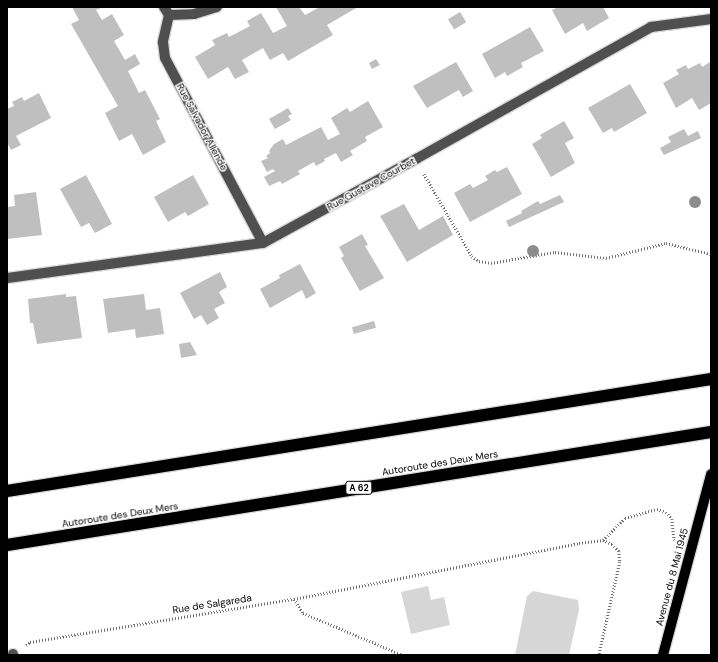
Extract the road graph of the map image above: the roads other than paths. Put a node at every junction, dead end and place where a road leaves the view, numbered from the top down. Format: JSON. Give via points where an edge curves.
{"nodes":[{"id":1,"x":217,"y":7,"type":"edge"},
{"id":2,"x":166,"y":11,"type":"edge"},
{"id":3,"x":711,"y":19,"type":"edge"},
{"id":4,"x":263,"y":243,"type":"junction"},
{"id":5,"x":7,"y":278,"type":"edge"},
{"id":6,"x":711,"y":379,"type":"edge"},
{"id":7,"x":711,"y":432,"type":"edge"},
{"id":8,"x":711,"y":474,"type":"edge"},
{"id":9,"x":7,"y":491,"type":"edge"},
{"id":10,"x":7,"y":545,"type":"edge"},
{"id":11,"x":663,"y":655,"type":"edge"}],
"edges":[{"from":1,"to":2,"type":"street","via":[[194,14]]},
{"from":2,"to":4,"type":"street","name":"Rue Salvador Allende","via":[[163,42],[165,58]]},
{"from":3,"to":4,"type":"street","name":"Rue Gustave Courbet","via":[[651,27]]},
{"from":4,"to":5,"type":"street","name":"Rue Gustave Courbet"},
{"from":6,"to":9,"type":"highway"},
{"from":7,"to":10,"type":"highway","name":"Autoroute des Deux Mers","number":"A 62"},
{"from":8,"to":11,"type":"main road","name":"Avenue du 8 Mai 1945"}]}
